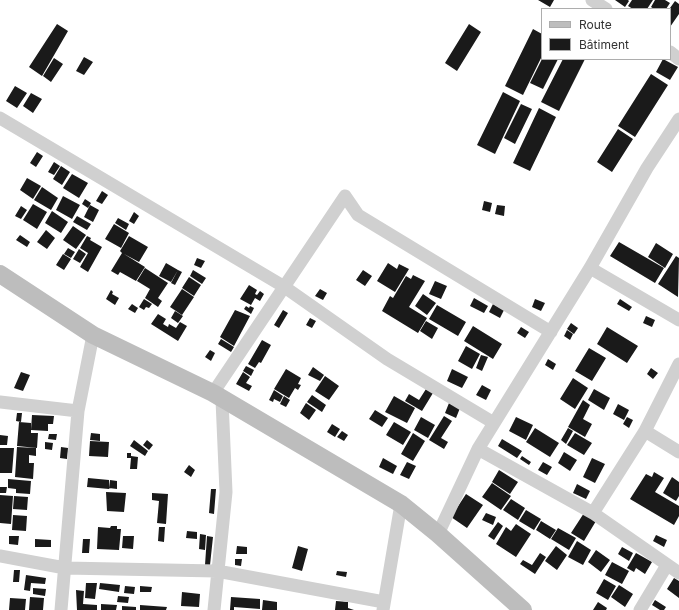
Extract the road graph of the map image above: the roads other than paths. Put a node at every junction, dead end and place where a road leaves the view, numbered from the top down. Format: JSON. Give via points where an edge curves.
{"nodes":[{"id":1,"x":671,"y":53,"type":"edge"},
{"id":2,"x":679,"y":59,"type":"edge"},
{"id":3,"x":0,"y":118,"type":"edge"},
{"id":4,"x":679,"y":119,"type":"edge"},
{"id":5,"x":590,"y":268,"type":"junction"},
{"id":6,"x":0,"y":274,"type":"edge"},
{"id":7,"x":283,"y":286,"type":"junction"},
{"id":8,"x":679,"y":320,"type":"edge"},
{"id":9,"x":551,"y":332,"type":"junction"},
{"id":10,"x":93,"y":335,"type":"junction"},
{"id":11,"x":679,"y":364,"type":"edge"},
{"id":12,"x":218,"y":397,"type":"junction"},
{"id":13,"x":0,"y":402,"type":"edge"},
{"id":14,"x":78,"y":411,"type":"junction"},
{"id":15,"x":494,"y":423,"type":"junction"},
{"id":16,"x":645,"y":431,"type":"junction"},
{"id":17,"x":478,"y":450,"type":"junction"},
{"id":18,"x":679,"y":452,"type":"edge"},
{"id":19,"x":401,"y":504,"type":"junction"},
{"id":20,"x":593,"y":513,"type":"junction"},
{"id":21,"x":438,"y":534,"type":"junction"},
{"id":22,"x":0,"y":556,"type":"edge"},
{"id":23,"x":667,"y":566,"type":"junction"},
{"id":24,"x":65,"y":568,"type":"junction"},
{"id":25,"x":217,"y":571,"type":"junction"},
{"id":26,"x":679,"y":573,"type":"edge"},
{"id":27,"x":384,"y":606,"type":"edge"},
{"id":28,"x":61,"y":610,"type":"edge"},
{"id":29,"x":214,"y":610,"type":"edge"},
{"id":30,"x":523,"y":610,"type":"edge"},
{"id":31,"x":640,"y":610,"type":"edge"}],
"edges":[{"from":1,"to":2,"type":"street"},
{"from":3,"to":7,"type":"street"},
{"from":4,"to":5,"type":"street","via":[[647,168]]},
{"from":5,"to":8,"type":"street"},
{"from":5,"to":9,"type":"street"},
{"from":6,"to":10,"type":"street"},
{"from":7,"to":9,"type":"street","via":[[345,196],[358,215]]},
{"from":7,"to":12,"type":"street"},
{"from":7,"to":15,"type":"street","via":[[387,358]]},
{"from":9,"to":15,"type":"street"},
{"from":10,"to":12,"type":"street"},
{"from":10,"to":14,"type":"street"},
{"from":11,"to":16,"type":"street"},
{"from":12,"to":19,"type":"street"},
{"from":12,"to":25,"type":"street","via":[[226,492]]},
{"from":13,"to":14,"type":"street"},
{"from":14,"to":24,"type":"street"},
{"from":15,"to":17,"type":"street"},
{"from":16,"to":18,"type":"street"},
{"from":16,"to":20,"type":"street"},
{"from":17,"to":20,"type":"street"},
{"from":17,"to":21,"type":"street"},
{"from":19,"to":21,"type":"street"},
{"from":19,"to":27,"type":"street"},
{"from":20,"to":23,"type":"street"},
{"from":21,"to":30,"type":"street"},
{"from":22,"to":24,"type":"street"},
{"from":23,"to":26,"type":"street"},
{"from":23,"to":31,"type":"street"},
{"from":24,"to":25,"type":"street"},
{"from":24,"to":28,"type":"street"},
{"from":25,"to":27,"type":"street"},
{"from":25,"to":29,"type":"street"}]}
